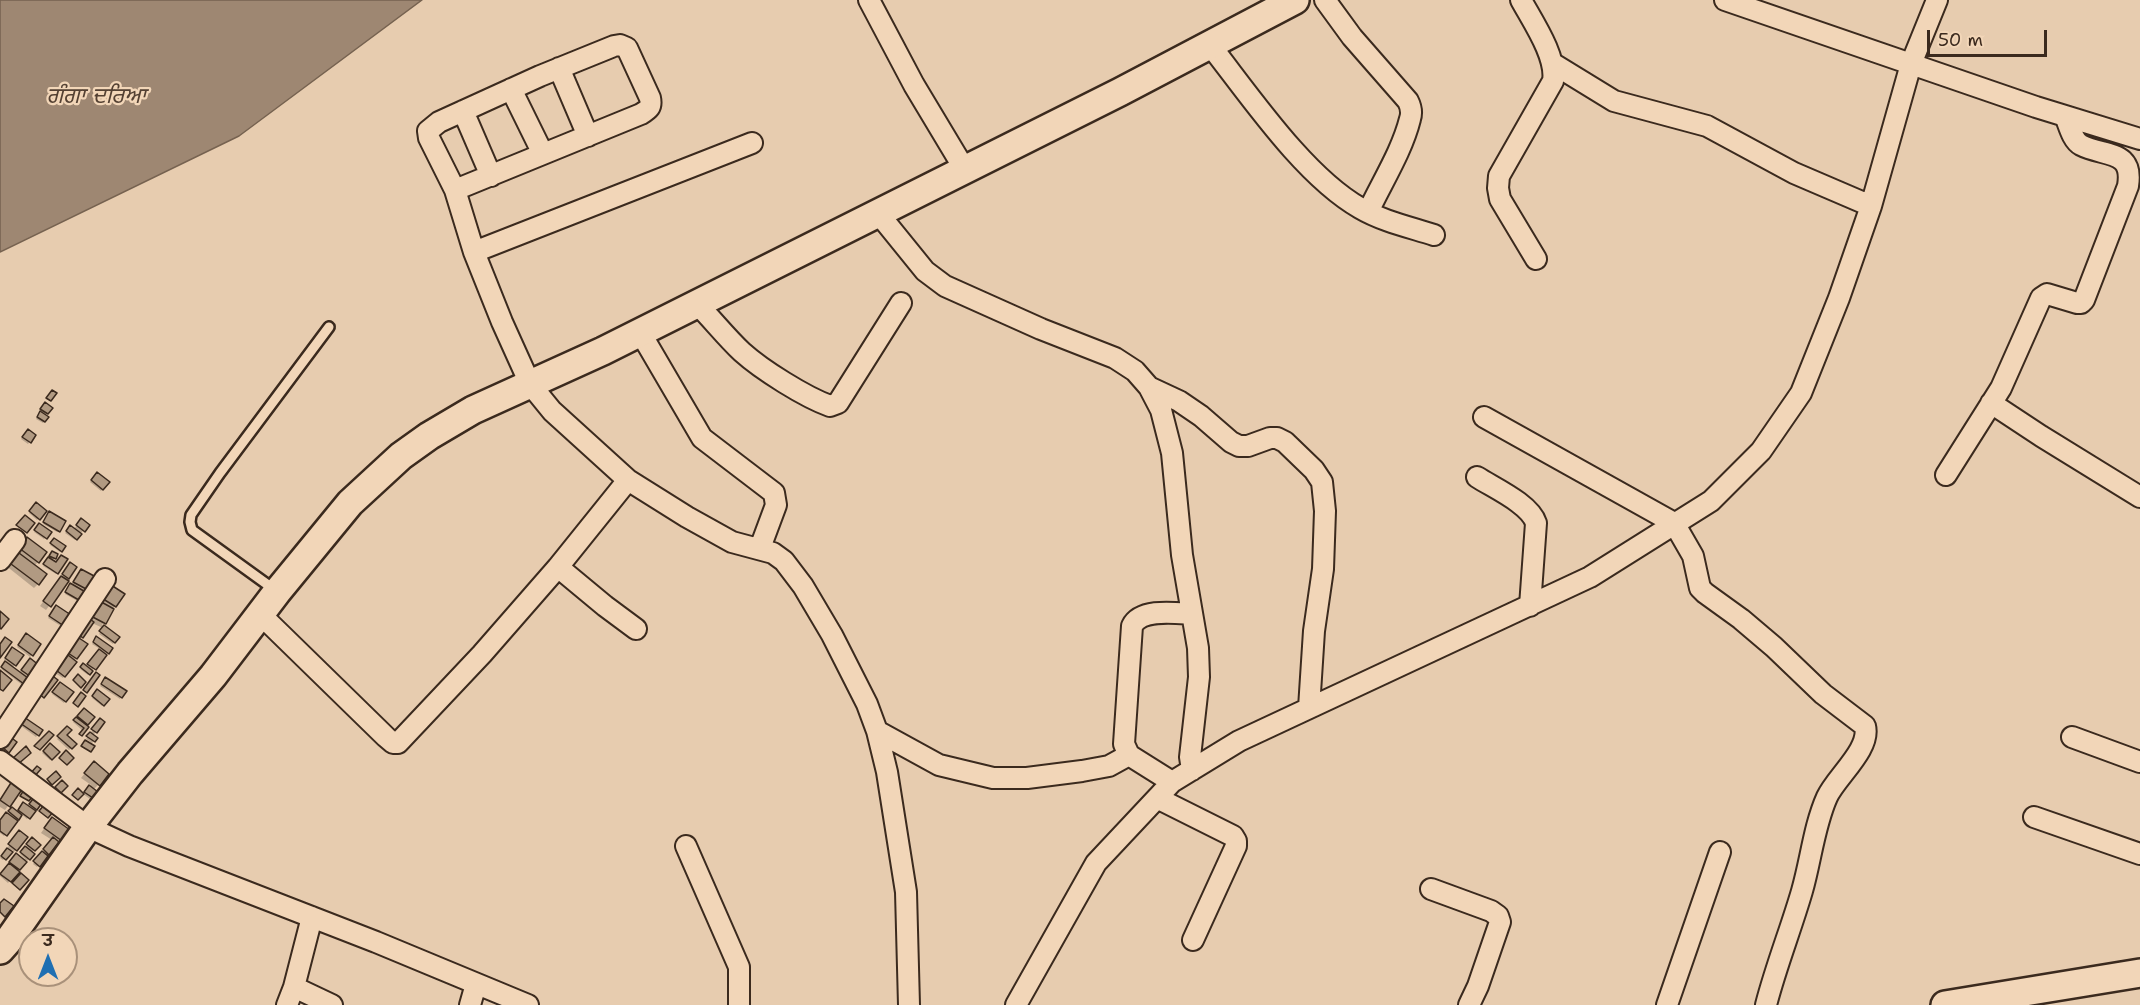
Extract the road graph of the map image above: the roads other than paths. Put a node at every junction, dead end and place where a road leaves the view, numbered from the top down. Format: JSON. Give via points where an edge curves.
{"nodes":[{"id":1,"x":869,"y":0,"type":"edge"},
{"id":2,"x":1295,"y":0,"type":"edge"},
{"id":3,"x":1325,"y":0,"type":"edge"},
{"id":4,"x":1521,"y":0,"type":"edge"},
{"id":5,"x":1725,"y":0,"type":"edge"},
{"id":6,"x":1937,"y":0,"type":"edge"},
{"id":7,"x":1210,"y":45,"type":"junction"},
{"id":8,"x":1552,"y":63,"type":"junction"},
{"id":9,"x":1911,"y":64,"type":"junction"},
{"id":10,"x":559,"y":68,"type":"junction"},
{"id":11,"x":511,"y":89,"type":"junction"},
{"id":12,"x":463,"y":111,"type":"junction"},
{"id":13,"x":2065,"y":116,"type":"junction"},
{"id":14,"x":588,"y":136,"type":"junction"},
{"id":15,"x":2140,"y":139,"type":"edge"},
{"id":16,"x":752,"y":143,"type":"dead end"},
{"id":17,"x":543,"y":154,"type":"junction"},
{"id":18,"x":964,"y":170,"type":"junction"},
{"id":19,"x":491,"y":176,"type":"junction"},
{"id":20,"x":455,"y":190,"type":"junction"},
{"id":21,"x":1871,"y":206,"type":"junction"},
{"id":22,"x":1368,"y":212,"type":"junction"},
{"id":23,"x":878,"y":213,"type":"junction"},
{"id":24,"x":1434,"y":235,"type":"dead end"},
{"id":25,"x":474,"y":252,"type":"junction"},
{"id":26,"x":1536,"y":260,"type":"dead end"},
{"id":27,"x":698,"y":303,"type":"junction"},
{"id":28,"x":901,"y":303,"type":"dead end"},
{"id":29,"x":329,"y":327,"type":"dead end"},
{"id":30,"x":640,"y":332,"type":"junction"},
{"id":31,"x":530,"y":384,"type":"junction"},
{"id":32,"x":1149,"y":387,"type":"junction"},
{"id":33,"x":1991,"y":404,"type":"junction"},
{"id":34,"x":1484,"y":417,"type":"dead end"},
{"id":35,"x":1946,"y":475,"type":"dead end"},
{"id":36,"x":1477,"y":477,"type":"dead end"},
{"id":37,"x":628,"y":480,"type":"junction"},
{"id":38,"x":2140,"y":497,"type":"edge"},
{"id":39,"x":1674,"y":523,"type":"junction"},
{"id":40,"x":15,"y":540,"type":"dead end"},
{"id":41,"x":760,"y":548,"type":"junction"},
{"id":42,"x":0,"y":560,"type":"edge"},
{"id":43,"x":558,"y":567,"type":"junction"},
{"id":44,"x":105,"y":579,"type":"dead end"},
{"id":45,"x":277,"y":592,"type":"junction"},
{"id":46,"x":1530,"y":606,"type":"junction"},
{"id":47,"x":260,"y":614,"type":"junction"},
{"id":48,"x":1192,"y":614,"type":"junction"},
{"id":49,"x":636,"y":629,"type":"dead end"},
{"id":50,"x":1309,"y":708,"type":"junction"},
{"id":51,"x":877,"y":731,"type":"junction"},
{"id":52,"x":2072,"y":737,"type":"dead end"},
{"id":53,"x":0,"y":738,"type":"edge"},
{"id":54,"x":1129,"y":755,"type":"junction"},
{"id":55,"x":0,"y":761,"type":"edge"},
{"id":56,"x":2140,"y":762,"type":"edge"},
{"id":57,"x":1192,"y":770,"type":"junction"},
{"id":58,"x":1173,"y":782,"type":"junction"},
{"id":59,"x":1157,"y":798,"type":"junction"},
{"id":60,"x":2034,"y":817,"type":"dead end"},
{"id":61,"x":88,"y":827,"type":"junction"},
{"id":62,"x":686,"y":846,"type":"dead end"},
{"id":63,"x":1720,"y":852,"type":"dead end"},
{"id":64,"x":2140,"y":854,"type":"edge"},
{"id":65,"x":1431,"y":889,"type":"dead end"},
{"id":66,"x":312,"y":917,"type":"junction"},
{"id":67,"x":1193,"y":940,"type":"dead end"},
{"id":68,"x":0,"y":950,"type":"edge"},
{"id":69,"x":2140,"y":973,"type":"edge"},
{"id":70,"x":476,"y":984,"type":"junction"},
{"id":71,"x":294,"y":987,"type":"junction"},
{"id":72,"x":2053,"y":996,"type":"edge"},
{"id":73,"x":287,"y":1005,"type":"edge"},
{"id":74,"x":332,"y":1005,"type":"edge"},
{"id":75,"x":470,"y":1005,"type":"edge"},
{"id":76,"x":528,"y":1005,"type":"edge"},
{"id":77,"x":738,"y":1005,"type":"edge"},
{"id":78,"x":909,"y":1005,"type":"edge"},
{"id":79,"x":1016,"y":1005,"type":"edge"},
{"id":80,"x":1469,"y":1005,"type":"edge"},
{"id":81,"x":1667,"y":1005,"type":"edge"},
{"id":82,"x":1766,"y":1005,"type":"edge"},
{"id":83,"x":1945,"y":1005,"type":"edge"}],
"edges":[{"from":1,"to":18,"type":"street"},
{"from":2,"to":7,"type":"main road"},
{"from":3,"to":22,"type":"street","via":[[1411,108],[1401,144]]},
{"from":4,"to":8,"type":"street"},
{"from":5,"to":9,"type":"street"},
{"from":6,"to":9,"type":"street"},
{"from":7,"to":18,"type":"main road"},
{"from":7,"to":22,"type":"street","via":[[1306,163],[1332,188]]},
{"from":8,"to":21,"type":"street","via":[[1614,102],[1707,126],[1794,173]]},
{"from":8,"to":26,"type":"street","via":[[1553,81],[1511,152],[1499,176],[1498,188],[1500,199]]},
{"from":9,"to":13,"type":"street"},
{"from":9,"to":21,"type":"street"},
{"from":10,"to":11,"type":"street"},
{"from":10,"to":14,"type":"street"},
{"from":10,"to":14,"type":"street","via":[[624,45],[650,98],[649,109],[641,114]]},
{"from":11,"to":12,"type":"street"},
{"from":11,"to":17,"type":"street"},
{"from":12,"to":19,"type":"street"},
{"from":12,"to":20,"type":"street","via":[[428,131]]},
{"from":13,"to":15,"type":"street"},
{"from":13,"to":33,"type":"street","via":[[2080,144],[2124,161],[2129,167],[2128,186],[2084,300],[2077,303],[2047,294],[2041,298]]},
{"from":14,"to":17,"type":"street"},
{"from":16,"to":25,"type":"street"},
{"from":17,"to":19,"type":"street"},
{"from":18,"to":23,"type":"main road"},
{"from":19,"to":20,"type":"street"},
{"from":20,"to":25,"type":"street"},
{"from":21,"to":39,"type":"street","via":[[1802,393],[1761,451],[1711,501]]},
{"from":22,"to":24,"type":"street"},
{"from":23,"to":27,"type":"main road"},
{"from":23,"to":32,"type":"street","via":[[925,271],[945,286],[1115,358],[1135,371]]},
{"from":25,"to":31,"type":"street"},
{"from":27,"to":28,"type":"street","via":[[743,353],[830,406],[838,403]]},
{"from":27,"to":30,"type":"main road"},
{"from":29,"to":45,"type":"lane","via":[[191,515],[192,530]]},
{"from":30,"to":31,"type":"main road"},
{"from":30,"to":41,"type":"street","via":[[702,438],[774,493],[776,505]]},
{"from":31,"to":37,"type":"street","via":[[552,411]]},
{"from":31,"to":45,"type":"main road","via":[[473,410],[401,456],[350,503]]},
{"from":32,"to":48,"type":"street","via":[[1161,410],[1172,453]]},
{"from":32,"to":50,"type":"street","via":[[1179,401],[1239,446],[1270,438],[1285,442],[1322,482],[1323,569]]},
{"from":33,"to":35,"type":"street"},
{"from":33,"to":38,"type":"street"},
{"from":34,"to":39,"type":"street"},
{"from":36,"to":46,"type":"street","via":[[1533,515],[1536,524]]},
{"from":37,"to":41,"type":"street","via":[[732,542]]},
{"from":37,"to":43,"type":"street"},
{"from":39,"to":46,"type":"street","via":[[1590,577]]},
{"from":39,"to":82,"type":"street","via":[[1692,556],[1705,594],[1741,619],[1866,728],[1851,764],[1822,810],[1802,891]]},
{"from":40,"to":42,"type":"street"},
{"from":41,"to":51,"type":"street","via":[[784,561],[803,586],[849,666]]},
{"from":43,"to":47,"type":"street","via":[[398,743]]},
{"from":43,"to":49,"type":"street"},
{"from":44,"to":53,"type":"street"},
{"from":45,"to":47,"type":"main road"},
{"from":46,"to":50,"type":"street"},
{"from":47,"to":61,"type":"main road"},
{"from":48,"to":54,"type":"street","via":[[1151,615],[1134,621],[1124,732]]},
{"from":48,"to":57,"type":"street","via":[[1198,648]]},
{"from":50,"to":57,"type":"street","via":[[1239,741]]},
{"from":51,"to":54,"type":"street","via":[[939,765],[993,778],[1082,771],[1108,766]]},
{"from":51,"to":78,"type":"street","via":[[906,892]]},
{"from":52,"to":56,"type":"street"},
{"from":54,"to":58,"type":"street"},
{"from":55,"to":61,"type":"street"},
{"from":57,"to":58,"type":"street"},
{"from":58,"to":59,"type":"street"},
{"from":59,"to":67,"type":"street","via":[[1236,841]]},
{"from":59,"to":79,"type":"street","via":[[1096,863]]},
{"from":60,"to":64,"type":"street"},
{"from":61,"to":66,"type":"street"},
{"from":61,"to":68,"type":"main road"},
{"from":62,"to":77,"type":"street","via":[[739,967]]},
{"from":63,"to":81,"type":"street"},
{"from":65,"to":80,"type":"street","via":[[1498,915],[1500,922]]},
{"from":66,"to":70,"type":"street"},
{"from":66,"to":71,"type":"street"},
{"from":69,"to":72,"type":"main road"},
{"from":70,"to":75,"type":"street"},
{"from":70,"to":76,"type":"street"},
{"from":71,"to":73,"type":"street"},
{"from":71,"to":74,"type":"street"},
{"from":72,"to":83,"type":"main road"}]}
